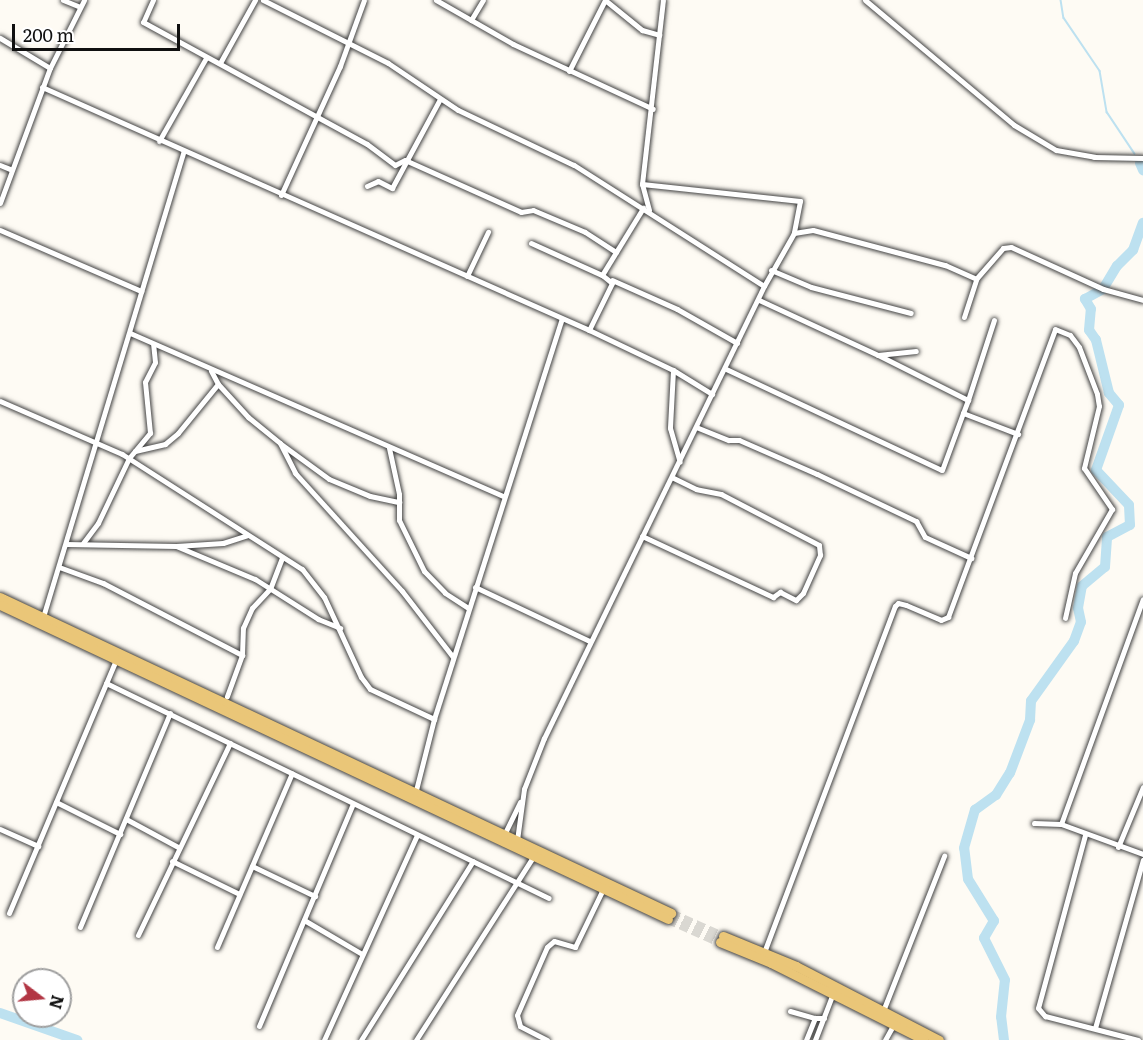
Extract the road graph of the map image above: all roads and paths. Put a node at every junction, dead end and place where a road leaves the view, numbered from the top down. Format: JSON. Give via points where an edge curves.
{"nodes":[{"id":1,"x":63,"y":0,"type":"edge"},
{"id":2,"x":84,"y":0,"type":"edge"},
{"id":3,"x":153,"y":0,"type":"edge"},
{"id":4,"x":255,"y":0,"type":"edge"},
{"id":5,"x":263,"y":0,"type":"edge"},
{"id":6,"x":364,"y":0,"type":"edge"},
{"id":7,"x":436,"y":0,"type":"edge"},
{"id":8,"x":483,"y":0,"type":"edge"},
{"id":9,"x":605,"y":0,"type":"edge"},
{"id":10,"x":663,"y":0,"type":"edge"},
{"id":11,"x":865,"y":0,"type":"edge"},
{"id":12,"x":80,"y":7,"type":"junction"},
{"id":13,"x":471,"y":20,"type":"junction"},
{"id":14,"x":659,"y":35,"type":"junction"},
{"id":15,"x":0,"y":38,"type":"edge"},
{"id":16,"x":348,"y":44,"type":"junction"},
{"id":17,"x":206,"y":58,"type":"junction"},
{"id":18,"x":220,"y":63,"type":"junction"},
{"id":19,"x":50,"y":68,"type":"junction"},
{"id":20,"x":569,"y":71,"type":"junction"},
{"id":21,"x":42,"y":87,"type":"junction"},
{"id":22,"x":440,"y":99,"type":"junction"},
{"id":23,"x":653,"y":109,"type":"junction"},
{"id":24,"x":315,"y":118,"type":"junction"},
{"id":25,"x":159,"y":141,"type":"junction"},
{"id":26,"x":184,"y":151,"type":"junction"},
{"id":27,"x":1143,"y":158,"type":"edge"},
{"id":28,"x":405,"y":160,"type":"junction"},
{"id":29,"x":0,"y":165,"type":"edge"},
{"id":30,"x":10,"y":169,"type":"junction"},
{"id":31,"x":642,"y":184,"type":"junction"},
{"id":32,"x":367,"y":186,"type":"dead end"},
{"id":33,"x":281,"y":195,"type":"junction"},
{"id":34,"x":0,"y":203,"type":"edge"},
{"id":35,"x":644,"y":207,"type":"junction"},
{"id":36,"x":651,"y":215,"type":"junction"},
{"id":37,"x":0,"y":230,"type":"edge"},
{"id":38,"x":488,"y":232,"type":"dead end"},
{"id":39,"x":794,"y":234,"type":"junction"},
{"id":40,"x":531,"y":243,"type":"dead end"},
{"id":41,"x":616,"y":252,"type":"junction"},
{"id":42,"x":771,"y":270,"type":"junction"},
{"id":43,"x":602,"y":275,"type":"junction"},
{"id":44,"x":467,"y":276,"type":"junction"},
{"id":45,"x":976,"y":279,"type":"junction"},
{"id":46,"x":612,"y":280,"type":"junction"},
{"id":47,"x":764,"y":286,"type":"junction"},
{"id":48,"x":141,"y":291,"type":"junction"},
{"id":49,"x":759,"y":300,"type":"junction"},
{"id":50,"x":1143,"y":300,"type":"edge"},
{"id":51,"x":911,"y":313,"type":"dead end"},
{"id":52,"x":964,"y":317,"type":"dead end"},
{"id":53,"x":561,"y":320,"type":"junction"},
{"id":54,"x":994,"y":320,"type":"dead end"},
{"id":55,"x":589,"y":330,"type":"junction"},
{"id":56,"x":129,"y":333,"type":"junction"},
{"id":57,"x":737,"y":343,"type":"junction"},
{"id":58,"x":153,"y":344,"type":"junction"},
{"id":59,"x":916,"y":351,"type":"dead end"},
{"id":60,"x":878,"y":355,"type":"junction"},
{"id":61,"x":726,"y":369,"type":"junction"},
{"id":62,"x":210,"y":370,"type":"junction"},
{"id":63,"x":673,"y":370,"type":"junction"},
{"id":64,"x":218,"y":384,"type":"junction"},
{"id":65,"x":712,"y":394,"type":"junction"},
{"id":66,"x":968,"y":400,"type":"junction"},
{"id":67,"x":0,"y":401,"type":"edge"},
{"id":68,"x":963,"y":413,"type":"junction"},
{"id":69,"x":696,"y":427,"type":"junction"},
{"id":70,"x":1018,"y":434,"type":"junction"},
{"id":71,"x":280,"y":443,"type":"junction"},
{"id":72,"x":97,"y":444,"type":"junction"},
{"id":73,"x":389,"y":448,"type":"junction"},
{"id":74,"x":135,"y":451,"type":"junction"},
{"id":75,"x":129,"y":458,"type":"junction"},
{"id":76,"x":680,"y":462,"type":"junction"},
{"id":77,"x":673,"y":478,"type":"junction"},
{"id":78,"x":503,"y":496,"type":"junction"},
{"id":79,"x":399,"y":502,"type":"junction"},
{"id":80,"x":247,"y":535,"type":"junction"},
{"id":81,"x":642,"y":536,"type":"junction"},
{"id":82,"x":83,"y":543,"type":"junction"},
{"id":83,"x":66,"y":544,"type":"junction"},
{"id":84,"x":176,"y":546,"type":"junction"},
{"id":85,"x":282,"y":557,"type":"junction"},
{"id":86,"x":971,"y":558,"type":"junction"},
{"id":87,"x":58,"y":567,"type":"junction"},
{"id":88,"x":475,"y":587,"type":"junction"},
{"id":89,"x":270,"y":589,"type":"junction"},
{"id":90,"x":0,"y":597,"type":"edge"},
{"id":91,"x":1143,"y":600,"type":"edge"},
{"id":92,"x":0,"y":605,"type":"edge"},
{"id":93,"x":468,"y":608,"type":"junction"},
{"id":94,"x":43,"y":617,"type":"junction"},
{"id":95,"x":1065,"y":618,"type":"dead end"},
{"id":96,"x":340,"y":629,"type":"junction"},
{"id":97,"x":589,"y":641,"type":"junction"},
{"id":98,"x":242,"y":655,"type":"junction"},
{"id":99,"x":453,"y":657,"type":"junction"},
{"id":100,"x":116,"y":660,"type":"junction"},
{"id":101,"x":106,"y":683,"type":"junction"},
{"id":102,"x":227,"y":696,"type":"dead end"},
{"id":103,"x":170,"y":713,"type":"junction"},
{"id":104,"x":434,"y":719,"type":"junction"},
{"id":105,"x":230,"y":742,"type":"junction"},
{"id":106,"x":292,"y":773,"type":"junction"},
{"id":107,"x":1143,"y":787,"type":"edge"},
{"id":108,"x":415,"y":795,"type":"junction"},
{"id":109,"x":522,"y":798,"type":"junction"},
{"id":110,"x":56,"y":802,"type":"junction"},
{"id":111,"x":353,"y":804,"type":"junction"},
{"id":112,"x":126,"y":819,"type":"junction"},
{"id":113,"x":1034,"y":824,"type":"dead end"},
{"id":114,"x":1061,"y":824,"type":"junction"},
{"id":115,"x":0,"y":829,"type":"edge"},
{"id":116,"x":120,"y":834,"type":"junction"},
{"id":117,"x":417,"y":835,"type":"junction"},
{"id":118,"x":1085,"y":835,"type":"junction"},
{"id":119,"x":503,"y":838,"type":"junction"},
{"id":120,"x":517,"y":840,"type":"junction"},
{"id":121,"x":38,"y":846,"type":"junction"},
{"id":122,"x":178,"y":847,"type":"junction"},
{"id":123,"x":1118,"y":847,"type":"junction"},
{"id":124,"x":1143,"y":854,"type":"edge"},
{"id":125,"x":533,"y":856,"type":"junction"},
{"id":126,"x":944,"y":856,"type":"dead end"},
{"id":127,"x":1143,"y":860,"type":"edge"},
{"id":128,"x":172,"y":861,"type":"junction"},
{"id":129,"x":473,"y":861,"type":"junction"},
{"id":130,"x":252,"y":866,"type":"junction"},
{"id":131,"x":518,"y":883,"type":"junction"},
{"id":132,"x":603,"y":889,"type":"junction"},
{"id":133,"x":239,"y":894,"type":"junction"},
{"id":134,"x":315,"y":896,"type":"junction"},
{"id":135,"x":548,"y":898,"type":"dead end"},
{"id":136,"x":9,"y":913,"type":"dead end"},
{"id":137,"x":304,"y":921,"type":"junction"},
{"id":138,"x":80,"y":927,"type":"dead end"},
{"id":139,"x":138,"y":935,"type":"dead end"},
{"id":140,"x":722,"y":939,"type":"tunnel mouth"},
{"id":141,"x":217,"y":947,"type":"dead end"},
{"id":142,"x":362,"y":954,"type":"junction"},
{"id":143,"x":763,"y":956,"type":"junction"},
{"id":144,"x":833,"y":993,"type":"junction"},
{"id":145,"x":790,"y":1011,"type":"dead end"},
{"id":146,"x":883,"y":1011,"type":"junction"},
{"id":147,"x":815,"y":1018,"type":"junction"},
{"id":148,"x":824,"y":1018,"type":"junction"},
{"id":149,"x":894,"y":1024,"type":"junction"},
{"id":150,"x":259,"y":1026,"type":"dead end"},
{"id":151,"x":1095,"y":1028,"type":"junction"},
{"id":152,"x":324,"y":1040,"type":"edge"},
{"id":153,"x":361,"y":1040,"type":"edge"},
{"id":154,"x":417,"y":1040,"type":"edge"},
{"id":155,"x":547,"y":1040,"type":"edge"},
{"id":156,"x":806,"y":1040,"type":"edge"},
{"id":157,"x":815,"y":1040,"type":"edge"},
{"id":158,"x":885,"y":1040,"type":"edge"},
{"id":159,"x":924,"y":1040,"type":"edge"},
{"id":160,"x":939,"y":1040,"type":"edge"},
{"id":161,"x":1138,"y":1040,"type":"edge"}],
"edges":[{"from":1,"to":12,"type":"street"},
{"from":2,"to":12,"type":"street"},
{"from":3,"to":17,"type":"street","via":[[142,21]]},
{"from":4,"to":18,"type":"street"},
{"from":5,"to":16,"type":"street"},
{"from":6,"to":16,"type":"street"},
{"from":7,"to":13,"type":"street"},
{"from":8,"to":13,"type":"street"},
{"from":9,"to":14,"type":"street","via":[[642,30]]},
{"from":9,"to":20,"type":"street"},
{"from":10,"to":14,"type":"street"},
{"from":11,"to":27,"type":"street","via":[[1014,125],[1056,150],[1088,157]]},
{"from":12,"to":19,"type":"street"},
{"from":13,"to":20,"type":"street"},
{"from":14,"to":23,"type":"street"},
{"from":15,"to":19,"type":"street"},
{"from":16,"to":22,"type":"street","via":[[388,63]]},
{"from":16,"to":24,"type":"street"},
{"from":17,"to":18,"type":"street"},
{"from":17,"to":25,"type":"street"},
{"from":18,"to":24,"type":"street"},
{"from":19,"to":21,"type":"street"},
{"from":20,"to":23,"type":"street"},
{"from":21,"to":25,"type":"street"},
{"from":21,"to":30,"type":"street"},
{"from":22,"to":28,"type":"street"},
{"from":22,"to":35,"type":"street","via":[[499,132],[574,165]]},
{"from":23,"to":31,"type":"street"},
{"from":24,"to":28,"type":"street","via":[[367,144],[395,165]]},
{"from":24,"to":33,"type":"street"},
{"from":25,"to":26,"type":"street"},
{"from":26,"to":33,"type":"street"},
{"from":26,"to":48,"type":"street"},
{"from":28,"to":32,"type":"street","via":[[392,188],[378,181]]},
{"from":28,"to":41,"type":"street","via":[[521,212],[532,210],[585,232]]},
{"from":29,"to":30,"type":"street"},
{"from":30,"to":34,"type":"street"},
{"from":31,"to":36,"type":"street"},
{"from":31,"to":39,"type":"street","via":[[800,201]]},
{"from":33,"to":44,"type":"street"},
{"from":35,"to":36,"type":"street"},
{"from":35,"to":41,"type":"street"},
{"from":36,"to":47,"type":"street"},
{"from":37,"to":48,"type":"street"},
{"from":38,"to":44,"type":"street"},
{"from":39,"to":42,"type":"street"},
{"from":39,"to":45,"type":"street","via":[[813,230],[838,235],[945,265]]},
{"from":40,"to":43,"type":"street"},
{"from":41,"to":43,"type":"street"},
{"from":42,"to":47,"type":"street"},
{"from":42,"to":51,"type":"street","via":[[811,287]]},
{"from":43,"to":46,"type":"street"},
{"from":44,"to":53,"type":"street"},
{"from":45,"to":50,"type":"street","via":[[1003,248],[1011,247],[1106,290]]},
{"from":45,"to":52,"type":"street"},
{"from":46,"to":55,"type":"street"},
{"from":46,"to":57,"type":"street"},
{"from":47,"to":49,"type":"street"},
{"from":48,"to":56,"type":"street"},
{"from":49,"to":57,"type":"street"},
{"from":49,"to":60,"type":"street"},
{"from":53,"to":55,"type":"street"},
{"from":53,"to":78,"type":"street"},
{"from":54,"to":66,"type":"street"},
{"from":55,"to":63,"type":"street"},
{"from":56,"to":58,"type":"street"},
{"from":56,"to":72,"type":"street"},
{"from":57,"to":61,"type":"street"},
{"from":58,"to":62,"type":"street"},
{"from":58,"to":74,"type":"street","via":[[155,362],[145,382],[150,433]]},
{"from":59,"to":60,"type":"street"},
{"from":60,"to":66,"type":"street"},
{"from":61,"to":65,"type":"street"},
{"from":61,"to":68,"type":"street","via":[[942,470]]},
{"from":62,"to":64,"type":"street"},
{"from":62,"to":73,"type":"street"},
{"from":63,"to":65,"type":"street"},
{"from":63,"to":76,"type":"street","via":[[670,428]]},
{"from":64,"to":71,"type":"street","via":[[248,417]]},
{"from":64,"to":74,"type":"street","via":[[172,439]]},
{"from":65,"to":69,"type":"street"},
{"from":66,"to":68,"type":"street"},
{"from":67,"to":72,"type":"street"},
{"from":68,"to":70,"type":"street"},
{"from":69,"to":76,"type":"street"},
{"from":69,"to":86,"type":"street","via":[[739,440],[916,521],[925,537]]},
{"from":70,"to":86,"type":"street"},
{"from":70,"to":95,"type":"street","via":[[1055,329],[1070,335],[1079,347],[1099,406],[1084,468],[1112,509],[1075,573]]},
{"from":71,"to":79,"type":"street","via":[[329,479]]},
{"from":71,"to":99,"type":"street","via":[[295,473],[402,591]]},
{"from":72,"to":75,"type":"street"},
{"from":72,"to":83,"type":"street"},
{"from":73,"to":78,"type":"street"},
{"from":73,"to":79,"type":"street"},
{"from":74,"to":75,"type":"street"},
{"from":75,"to":80,"type":"street"},
{"from":75,"to":82,"type":"street","via":[[98,522]]},
{"from":76,"to":77,"type":"street"},
{"from":77,"to":81,"type":"street"},
{"from":77,"to":81,"type":"street","via":[[696,489],[720,494],[819,545],[820,555],[803,593],[796,600],[780,592],[773,597]]},
{"from":78,"to":88,"type":"street"},
{"from":79,"to":93,"type":"street","via":[[399,520],[424,571],[445,593]]},
{"from":80,"to":84,"type":"street","via":[[223,543]]},
{"from":80,"to":85,"type":"street"},
{"from":81,"to":97,"type":"street"},
{"from":82,"to":83,"type":"street"},
{"from":82,"to":84,"type":"street"},
{"from":83,"to":87,"type":"street"},
{"from":84,"to":89,"type":"street"},
{"from":85,"to":89,"type":"street"},
{"from":85,"to":96,"type":"street","via":[[314,580]]},
{"from":86,"to":143,"type":"street","via":[[945,620],[898,603],[895,606]]},
{"from":87,"to":94,"type":"street"},
{"from":87,"to":98,"type":"street","via":[[103,583]]},
{"from":88,"to":93,"type":"street"},
{"from":88,"to":97,"type":"street"},
{"from":89,"to":96,"type":"street"},
{"from":89,"to":98,"type":"street","via":[[252,608],[243,628]]},
{"from":90,"to":94,"type":"main road"},
{"from":91,"to":114,"type":"street"},
{"from":92,"to":100,"type":"main road"},
{"from":93,"to":99,"type":"street"},
{"from":94,"to":108,"type":"main road"},
{"from":96,"to":104,"type":"street","via":[[370,689]]},
{"from":97,"to":109,"type":"street","via":[[532,763]]},
{"from":98,"to":102,"type":"street"},
{"from":99,"to":104,"type":"street"},
{"from":100,"to":101,"type":"street"},
{"from":100,"to":108,"type":"main road"},
{"from":101,"to":103,"type":"street"},
{"from":101,"to":110,"type":"street"},
{"from":103,"to":105,"type":"street"},
{"from":103,"to":112,"type":"street"},
{"from":104,"to":108,"type":"street"},
{"from":105,"to":106,"type":"street"},
{"from":105,"to":122,"type":"street"},
{"from":106,"to":111,"type":"street"},
{"from":106,"to":130,"type":"street"},
{"from":107,"to":123,"type":"street"},
{"from":108,"to":119,"type":"main road"},
{"from":109,"to":119,"type":"street"},
{"from":109,"to":120,"type":"street"},
{"from":110,"to":116,"type":"street"},
{"from":110,"to":121,"type":"street"},
{"from":111,"to":117,"type":"street"},
{"from":111,"to":134,"type":"street"},
{"from":112,"to":116,"type":"street"},
{"from":112,"to":122,"type":"street"},
{"from":113,"to":114,"type":"street"},
{"from":114,"to":118,"type":"street"},
{"from":115,"to":121,"type":"street"},
{"from":116,"to":138,"type":"street"},
{"from":117,"to":129,"type":"street"},
{"from":117,"to":142,"type":"street"},
{"from":118,"to":123,"type":"street"},
{"from":118,"to":151,"type":"street","via":[[1037,1001],[1045,1016]]},
{"from":119,"to":120,"type":"main road"},
{"from":119,"to":125,"type":"main road"},
{"from":120,"to":132,"type":"main road","via":[[670,916]]},
{"from":121,"to":136,"type":"street"},
{"from":122,"to":128,"type":"street"},
{"from":123,"to":124,"type":"street"},
{"from":125,"to":131,"type":"street"},
{"from":125,"to":132,"type":"main road"},
{"from":126,"to":146,"type":"street"},
{"from":127,"to":151,"type":"street"},
{"from":128,"to":133,"type":"street"},
{"from":128,"to":139,"type":"street"},
{"from":129,"to":131,"type":"street"},
{"from":129,"to":153,"type":"street"},
{"from":130,"to":133,"type":"street"},
{"from":130,"to":134,"type":"street"},
{"from":131,"to":135,"type":"street"},
{"from":131,"to":154,"type":"street"},
{"from":132,"to":155,"type":"street","via":[[575,947],[550,942],[517,1015],[520,1026]]},
{"from":133,"to":141,"type":"street"},
{"from":134,"to":137,"type":"street"},
{"from":137,"to":142,"type":"street"},
{"from":137,"to":150,"type":"street"},
{"from":140,"to":143,"type":"main road"},
{"from":142,"to":152,"type":"street"},
{"from":143,"to":144,"type":"main road"},
{"from":143,"to":146,"type":"main road"},
{"from":144,"to":148,"type":"street"},
{"from":144,"to":149,"type":"main road"},
{"from":145,"to":147,"type":"street"},
{"from":146,"to":160,"type":"main road"},
{"from":147,"to":148,"type":"street"},
{"from":147,"to":156,"type":"street"},
{"from":148,"to":157,"type":"street"},
{"from":149,"to":158,"type":"street"},
{"from":149,"to":159,"type":"main road"},
{"from":151,"to":161,"type":"street"}]}
